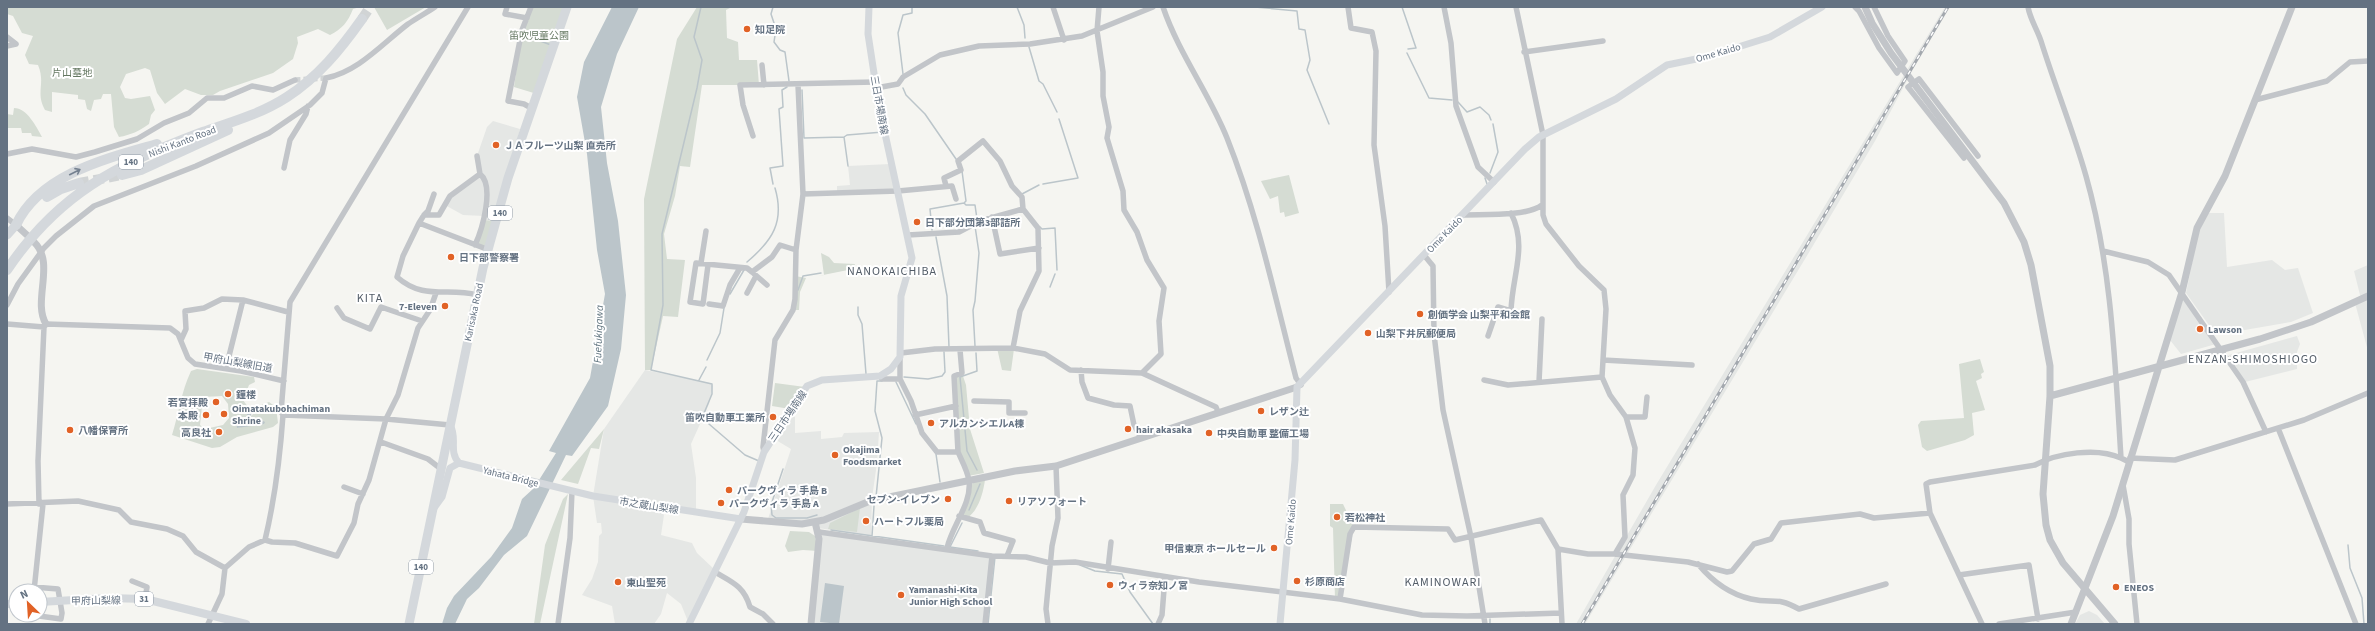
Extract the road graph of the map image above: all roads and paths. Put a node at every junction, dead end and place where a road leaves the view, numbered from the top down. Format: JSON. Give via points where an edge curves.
{"nodes":[{"id":1,"x":434,"y":7,"type":"edge"},
{"id":2,"x":468,"y":7,"type":"edge"},
{"id":3,"x":507,"y":7,"type":"edge"},
{"id":4,"x":531,"y":7,"type":"edge"},
{"id":5,"x":566,"y":7,"type":"edge"},
{"id":6,"x":869,"y":7,"type":"edge"},
{"id":7,"x":1054,"y":7,"type":"edge"},
{"id":8,"x":1099,"y":7,"type":"edge"},
{"id":9,"x":1153,"y":7,"type":"edge"},
{"id":10,"x":1163,"y":7,"type":"edge"},
{"id":11,"x":1348,"y":7,"type":"edge"},
{"id":12,"x":1444,"y":7,"type":"edge"},
{"id":13,"x":1516,"y":7,"type":"edge"},
{"id":14,"x":1822,"y":7,"type":"edge"},
{"id":15,"x":1854,"y":7,"type":"edge"},
{"id":16,"x":1865,"y":7,"type":"edge"},
{"id":17,"x":1874,"y":7,"type":"edge"},
{"id":18,"x":2028,"y":7,"type":"edge"},
{"id":19,"x":2292,"y":7,"type":"edge"},
{"id":20,"x":527,"y":18,"type":"junction"},
{"id":21,"x":362,"y":20,"type":"tunnel mouth"},
{"id":22,"x":1097,"y":31,"type":"junction"},
{"id":23,"x":7,"y":37,"type":"edge"},
{"id":24,"x":1064,"y":40,"type":"junction"},
{"id":25,"x":1603,"y":41,"type":"dead end"},
{"id":26,"x":7,"y":46,"type":"edge"},
{"id":27,"x":1524,"y":52,"type":"junction"},
{"id":28,"x":2368,"y":61,"type":"edge"},
{"id":29,"x":762,"y":64,"type":"dead end"},
{"id":30,"x":295,"y":80,"type":"tunnel mouth"},
{"id":31,"x":764,"y":85,"type":"junction"},
{"id":32,"x":798,"y":85,"type":"junction"},
{"id":33,"x":876,"y":85,"type":"junction"},
{"id":34,"x":285,"y":98,"type":"junction"},
{"id":35,"x":2255,"y":100,"type":"junction"},
{"id":36,"x":308,"y":106,"type":"junction"},
{"id":37,"x":264,"y":109,"type":"junction"},
{"id":38,"x":533,"y":109,"type":"junction"},
{"id":39,"x":1543,"y":135,"type":"junction"},
{"id":40,"x":753,"y":136,"type":"dead end"},
{"id":41,"x":7,"y":154,"type":"edge"},
{"id":42,"x":477,"y":156,"type":"dead end"},
{"id":43,"x":1964,"y":158,"type":"dead end"},
{"id":44,"x":1976,"y":160,"type":"junction"},
{"id":45,"x":284,"y":168,"type":"dead end"},
{"id":46,"x":480,"y":174,"type":"junction"},
{"id":47,"x":122,"y":175,"type":"tunnel mouth"},
{"id":48,"x":1494,"y":182,"type":"junction"},
{"id":49,"x":79,"y":183,"type":"tunnel mouth"},
{"id":50,"x":946,"y":186,"type":"junction"},
{"id":51,"x":898,"y":191,"type":"junction"},
{"id":52,"x":434,"y":194,"type":"dead end"},
{"id":53,"x":803,"y":194,"type":"junction"},
{"id":54,"x":956,"y":199,"type":"dead end"},
{"id":55,"x":1542,"y":205,"type":"junction"},
{"id":56,"x":1023,"y":209,"type":"junction"},
{"id":57,"x":1511,"y":213,"type":"junction"},
{"id":58,"x":424,"y":215,"type":"junction"},
{"id":59,"x":1463,"y":215,"type":"junction"},
{"id":60,"x":992,"y":217,"type":"junction"},
{"id":61,"x":7,"y":218,"type":"edge"},
{"id":62,"x":419,"y":223,"type":"junction"},
{"id":63,"x":16,"y":225,"type":"junction"},
{"id":64,"x":706,"y":231,"type":"dead end"},
{"id":65,"x":7,"y":234,"type":"edge"},
{"id":66,"x":28,"y":236,"type":"dead end"},
{"id":67,"x":908,"y":236,"type":"junction"},
{"id":68,"x":34,"y":242,"type":"dead end"},
{"id":69,"x":475,"y":245,"type":"junction"},
{"id":70,"x":1039,"y":248,"type":"junction"},
{"id":71,"x":488,"y":250,"type":"junction"},
{"id":72,"x":796,"y":250,"type":"junction"},
{"id":73,"x":2103,"y":250,"type":"junction"},
{"id":74,"x":42,"y":252,"type":"junction"},
{"id":75,"x":1424,"y":255,"type":"junction"},
{"id":76,"x":700,"y":264,"type":"junction"},
{"id":77,"x":708,"y":265,"type":"junction"},
{"id":78,"x":740,"y":268,"type":"junction"},
{"id":79,"x":7,"y":270,"type":"edge"},
{"id":80,"x":754,"y":274,"type":"junction"},
{"id":81,"x":767,"y":285,"type":"dead end"},
{"id":82,"x":1389,"y":292,"type":"junction"},
{"id":83,"x":2182,"y":292,"type":"junction"},
{"id":84,"x":747,"y":293,"type":"dead end"},
{"id":85,"x":436,"y":294,"type":"junction"},
{"id":86,"x":477,"y":295,"type":"junction"},
{"id":87,"x":2368,"y":296,"type":"edge"},
{"id":88,"x":243,"y":300,"type":"junction"},
{"id":89,"x":709,"y":304,"type":"dead end"},
{"id":90,"x":7,"y":305,"type":"edge"},
{"id":91,"x":337,"y":308,"type":"dead end"},
{"id":92,"x":288,"y":312,"type":"junction"},
{"id":93,"x":1542,"y":319,"type":"dead end"},
{"id":94,"x":422,"y":321,"type":"junction"},
{"id":95,"x":7,"y":324,"type":"edge"},
{"id":96,"x":45,"y":325,"type":"junction"},
{"id":97,"x":1488,"y":336,"type":"dead end"},
{"id":98,"x":181,"y":340,"type":"junction"},
{"id":99,"x":1013,"y":348,"type":"junction"},
{"id":100,"x":2222,"y":349,"type":"junction"},
{"id":101,"x":960,"y":350,"type":"junction"},
{"id":102,"x":900,"y":355,"type":"junction"},
{"id":103,"x":1603,"y":360,"type":"junction"},
{"id":104,"x":1692,"y":365,"type":"dead end"},
{"id":105,"x":2159,"y":367,"type":"junction"},
{"id":106,"x":226,"y":368,"type":"junction"},
{"id":107,"x":1081,"y":370,"type":"junction"},
{"id":108,"x":1142,"y":373,"type":"junction"},
{"id":109,"x":880,"y":376,"type":"junction"},
{"id":110,"x":1602,"y":377,"type":"junction"},
{"id":111,"x":900,"y":378,"type":"junction"},
{"id":112,"x":2117,"y":379,"type":"junction"},
{"id":113,"x":1484,"y":380,"type":"dead end"},
{"id":114,"x":284,"y":381,"type":"junction"},
{"id":115,"x":1539,"y":382,"type":"junction"},
{"id":116,"x":1299,"y":386,"type":"junction"},
{"id":117,"x":2368,"y":393,"type":"edge"},
{"id":118,"x":2050,"y":396,"type":"junction"},
{"id":119,"x":1647,"y":397,"type":"dead end"},
{"id":120,"x":974,"y":401,"type":"dead end"},
{"id":121,"x":956,"y":406,"type":"junction"},
{"id":122,"x":1218,"y":412,"type":"junction"},
{"id":123,"x":1025,"y":413,"type":"dead end"},
{"id":124,"x":283,"y":415,"type":"junction"},
{"id":125,"x":915,"y":415,"type":"junction"},
{"id":126,"x":735,"y":416,"type":"dead end"},
{"id":127,"x":1626,"y":417,"type":"junction"},
{"id":128,"x":386,"y":419,"type":"junction"},
{"id":129,"x":766,"y":420,"type":"junction"},
{"id":130,"x":450,"y":425,"type":"junction"},
{"id":131,"x":2278,"y":428,"type":"junction"},
{"id":132,"x":2266,"y":432,"type":"junction"},
{"id":133,"x":1140,"y":438,"type":"junction"},
{"id":134,"x":381,"y":442,"type":"junction"},
{"id":135,"x":764,"y":452,"type":"junction"},
{"id":136,"x":958,"y":452,"type":"junction"},
{"id":137,"x":2121,"y":458,"type":"junction"},
{"id":138,"x":2045,"y":459,"type":"junction"},
{"id":139,"x":2130,"y":460,"type":"junction"},
{"id":140,"x":461,"y":463,"type":"junction"},
{"id":141,"x":1056,"y":466,"type":"junction"},
{"id":142,"x":441,"y":469,"type":"junction"},
{"id":143,"x":969,"y":480,"type":"junction"},
{"id":144,"x":2123,"y":483,"type":"junction"},
{"id":145,"x":344,"y":487,"type":"dead end"},
{"id":146,"x":559,"y":488,"type":"joint"},
{"id":147,"x":572,"y":491,"type":"junction"},
{"id":148,"x":362,"y":494,"type":"junction"},
{"id":149,"x":7,"y":504,"type":"edge"},
{"id":150,"x":41,"y":504,"type":"junction"},
{"id":151,"x":432,"y":510,"type":"junction"},
{"id":152,"x":1930,"y":513,"type":"junction"},
{"id":153,"x":960,"y":516,"type":"junction"},
{"id":154,"x":741,"y":519,"type":"junction"},
{"id":155,"x":815,"y":522,"type":"junction"},
{"id":156,"x":819,"y":532,"type":"junction"},
{"id":157,"x":1471,"y":537,"type":"junction"},
{"id":158,"x":265,"y":540,"type":"junction"},
{"id":159,"x":1111,"y":542,"type":"dead end"},
{"id":160,"x":947,"y":548,"type":"junction"},
{"id":161,"x":1558,"y":549,"type":"junction"},
{"id":162,"x":1614,"y":554,"type":"junction"},
{"id":163,"x":992,"y":556,"type":"junction"},
{"id":164,"x":1007,"y":556,"type":"junction"},
{"id":165,"x":1050,"y":563,"type":"junction"},
{"id":166,"x":1698,"y":564,"type":"junction"},
{"id":167,"x":225,"y":568,"type":"junction"},
{"id":168,"x":1108,"y":569,"type":"junction"},
{"id":169,"x":715,"y":572,"type":"junction"},
{"id":170,"x":1959,"y":575,"type":"junction"},
{"id":171,"x":1165,"y":577,"type":"junction"},
{"id":172,"x":132,"y":581,"type":"dead end"},
{"id":173,"x":34,"y":583,"type":"edge"},
{"id":174,"x":1886,"y":584,"type":"dead end"},
{"id":175,"x":2086,"y":588,"type":"junction"},
{"id":176,"x":48,"y":589,"type":"edge"},
{"id":177,"x":1283,"y":594,"type":"junction"},
{"id":178,"x":145,"y":599,"type":"junction"},
{"id":179,"x":1340,"y":599,"type":"junction"},
{"id":180,"x":59,"y":601,"type":"junction"},
{"id":181,"x":48,"y":602,"type":"edge"},
{"id":182,"x":2076,"y":612,"type":"junction"},
{"id":183,"x":1561,"y":614,"type":"junction"},
{"id":184,"x":211,"y":615,"type":"junction"},
{"id":185,"x":1485,"y":616,"type":"junction"},
{"id":186,"x":48,"y":617,"type":"edge"},
{"id":187,"x":2038,"y":619,"type":"junction"},
{"id":188,"x":208,"y":624,"type":"edge"},
{"id":189,"x":246,"y":624,"type":"edge"},
{"id":190,"x":409,"y":624,"type":"edge"},
{"id":191,"x":558,"y":624,"type":"edge"},
{"id":192,"x":689,"y":624,"type":"edge"},
{"id":193,"x":773,"y":624,"type":"edge"},
{"id":194,"x":811,"y":624,"type":"edge"},
{"id":195,"x":985,"y":624,"type":"edge"},
{"id":196,"x":1048,"y":624,"type":"edge"},
{"id":197,"x":1158,"y":624,"type":"edge"},
{"id":198,"x":1280,"y":624,"type":"edge"},
{"id":199,"x":1486,"y":624,"type":"edge"},
{"id":200,"x":1562,"y":624,"type":"edge"},
{"id":201,"x":1982,"y":624,"type":"edge"},
{"id":202,"x":1999,"y":624,"type":"edge"},
{"id":203,"x":2071,"y":624,"type":"edge"},
{"id":204,"x":2114,"y":624,"type":"edge"},
{"id":205,"x":2138,"y":624,"type":"edge"},
{"id":206,"x":2356,"y":624,"type":"edge"}],
"edges":[{"from":1,"to":36,"type":"street","via":[[351,69],[326,78],[322,93]]},
{"from":2,"to":92,"type":"street","via":[[290,302]]},
{"from":3,"to":20,"type":"street","via":[[505,14]]},
{"from":4,"to":20,"type":"street"},
{"from":5,"to":38,"type":"highway","name":"Karisaka Road","number":"140"},
{"from":6,"to":33,"type":"main road","name":"三日市場南線","via":[[868,34]]},
{"from":7,"to":24,"type":"street"},
{"from":8,"to":22,"type":"street"},
{"from":9,"to":22,"type":"street"},
{"from":10,"to":116,"type":"street","via":[[1182,53],[1221,124],[1244,185],[1262,242]]},
{"from":11,"to":82,"type":"street","via":[[1351,28],[1372,32],[1376,51],[1374,145],[1385,226]]},
{"from":12,"to":48,"type":"street","via":[[1451,43],[1456,106],[1478,167]]},
{"from":13,"to":27,"type":"street"},
{"from":14,"to":39,"type":"main road","name":"Ome Kaido","via":[[1770,37],[1706,57],[1667,65],[1616,99]]},
{"from":15,"to":17,"type":"street","via":[[1859,11],[1879,48],[1897,73],[1905,60],[1888,36]]},
{"from":16,"to":44,"type":"street","via":[[1880,34]]},
{"from":18,"to":73,"type":"street","via":[[2086,175]]},
{"from":19,"to":35,"type":"street"},
{"from":20,"to":38,"type":"street","via":[[508,101],[524,104]]},
{"from":21,"to":34,"type":"highway","name":"Nishi Kanto Road","number":"140","via":[[329,62]]},
{"from":22,"to":24,"type":"street"},
{"from":22,"to":108,"type":"street","via":[[1103,72],[1107,138],[1123,192],[1124,210],[1137,232],[1147,260],[1164,288],[1159,321],[1162,354]]},
{"from":23,"to":26,"type":"street","via":[[16,44]]},
{"from":24,"to":33,"type":"street","via":[[962,48],[940,55],[903,78],[898,84]]},
{"from":25,"to":27,"type":"street"},
{"from":27,"to":39,"type":"street"},
{"from":28,"to":35,"type":"street","via":[[2350,62],[2327,81]]},
{"from":29,"to":31,"type":"street"},
{"from":30,"to":41,"type":"street","via":[[273,90],[252,86],[224,98],[207,98],[189,113],[164,123],[137,139],[76,157],[32,149]]},
{"from":31,"to":32,"type":"street"},
{"from":31,"to":40,"type":"street","via":[[740,85],[743,105]]},
{"from":32,"to":33,"type":"street"},
{"from":32,"to":53,"type":"street"},
{"from":33,"to":51,"type":"main road","name":"三日市場南線"},
{"from":34,"to":37,"type":"highway","name":"Nishi Kanto Road","number":"140"},
{"from":34,"to":47,"type":"highway","via":[[247,121],[141,170]]},
{"from":35,"to":83,"type":"street","via":[[2225,176],[2197,228]]},
{"from":36,"to":45,"type":"street","via":[[290,140]]},
{"from":36,"to":74,"type":"street","via":[[269,133],[242,146],[117,199],[100,203],[56,236]]},
{"from":63,"to":37,"type":"highway","one_way":true,"via":[[22,211],[50,187],[77,171],[114,156]]},
{"from":37,"to":79,"type":"highway","name":"Nishi Kanto Road","number":"140","via":[[152,152],[95,181],[46,221]]},
{"from":38,"to":71,"type":"highway","name":"Karisaka Road","number":"140","via":[[508,178]]},
{"from":39,"to":48,"type":"main road","name":"Ome Kaido"},
{"from":39,"to":55,"type":"street"},
{"from":42,"to":46,"type":"street"},
{"from":43,"to":44,"type":"street","via":[[1908,87],[1919,79]]},
{"from":44,"to":118,"type":"street","via":[[2010,212],[2024,242],[2031,265],[2050,366]]},
{"from":46,"to":58,"type":"street","via":[[450,196],[439,215]]},
{"from":46,"to":69,"type":"street","via":[[487,186],[487,196],[482,231]]},
{"from":48,"to":59,"type":"main road","name":"Ome Kaido"},
{"from":49,"to":63,"type":"highway","via":[[54,193]]},
{"from":50,"to":51,"type":"street"},
{"from":50,"to":54,"type":"street","via":[[952,186]]},
{"from":50,"to":56,"type":"street","via":[[944,178],[961,170],[958,161],[983,141],[1000,161],[1012,186],[1022,197]]},
{"from":51,"to":53,"type":"street"},
{"from":51,"to":67,"type":"main road","name":"三日市場南線"},
{"from":52,"to":58,"type":"street"},
{"from":53,"to":72,"type":"street"},
{"from":55,"to":57,"type":"street","via":[[1537,209]]},
{"from":55,"to":103,"type":"street","via":[[1546,224],[1579,266],[1604,290],[1606,309]]},
{"from":56,"to":60,"type":"street"},
{"from":56,"to":70,"type":"street","via":[[1038,228]]},
{"from":57,"to":59,"type":"street"},
{"from":57,"to":97,"type":"street","via":[[1521,246],[1512,290],[1511,311],[1498,307]]},
{"from":58,"to":62,"type":"street"},
{"from":59,"to":75,"type":"main road","name":"Ome Kaido"},
{"from":60,"to":67,"type":"street","via":[[958,232]]},
{"from":60,"to":70,"type":"street","via":[[1000,254]]},
{"from":61,"to":63,"type":"street"},
{"from":62,"to":69,"type":"street"},
{"from":62,"to":85,"type":"street","via":[[403,256],[397,277],[408,284]]},
{"from":63,"to":65,"type":"highway"},
{"from":63,"to":66,"type":"street"},
{"from":64,"to":76,"type":"street"},
{"from":67,"to":102,"type":"main road","name":"三日市場南線","via":[[912,258],[901,296]]},
{"from":68,"to":74,"type":"street"},
{"from":69,"to":71,"type":"street"},
{"from":70,"to":99,"type":"street","via":[[1039,271],[1020,311]]},
{"from":71,"to":86,"type":"highway","name":"Karisaka Road","number":"140"},
{"from":72,"to":80,"type":"street","via":[[780,245],[772,257]]},
{"from":72,"to":129,"type":"street","via":[[795,299],[793,310],[775,340]]},
{"from":73,"to":83,"type":"street","via":[[2148,262],[2169,275]]},
{"from":73,"to":112,"type":"street"},
{"from":74,"to":90,"type":"street","via":[[18,284]]},
{"from":74,"to":96,"type":"street"},
{"from":75,"to":82,"type":"main road","name":"Ome Kaido"},
{"from":75,"to":157,"type":"street","via":[[1433,266],[1434,334],[1443,410]]},
{"from":76,"to":77,"type":"street"},
{"from":76,"to":77,"type":"street","via":[[696,263],[690,302],[703,304]]},
{"from":77,"to":78,"type":"street"},
{"from":78,"to":80,"type":"street","via":[[747,268]]},
{"from":78,"to":89,"type":"street","via":[[730,285],[723,306]]},
{"from":80,"to":81,"type":"street"},
{"from":80,"to":84,"type":"street"},
{"from":82,"to":116,"type":"main road","name":"Ome Kaido"},
{"from":83,"to":100,"type":"street"},
{"from":83,"to":105,"type":"street"},
{"from":85,"to":86,"type":"street"},
{"from":85,"to":94,"type":"street","via":[[430,310]]},
{"from":86,"to":130,"type":"highway","name":"Karisaka Road","number":"140"},
{"from":87,"to":100,"type":"street","via":[[2292,328]]},
{"from":88,"to":92,"type":"street"},
{"from":88,"to":98,"type":"street","via":[[222,299],[204,308],[185,311],[186,329]]},
{"from":88,"to":106,"type":"street"},
{"from":91,"to":94,"type":"street","via":[[344,318],[370,329],[381,307]]},
{"from":92,"to":114,"type":"street"},
{"from":93,"to":115,"type":"street"},
{"from":94,"to":128,"type":"street","via":[[403,371],[398,395]]},
{"from":95,"to":96,"type":"street","name":"甲府山梨線旧道"},
{"from":96,"to":98,"type":"street","name":"甲府山梨線旧道","via":[[164,327],[174,330]]},
{"from":96,"to":150,"type":"street","via":[[38,461]]},
{"from":98,"to":106,"type":"street","name":"甲府山梨線旧道","via":[[191,361],[200,365]]},
{"from":99,"to":101,"type":"street"},
{"from":99,"to":107,"type":"street","via":[[1045,354],[1070,370]]},
{"from":100,"to":105,"type":"street"},
{"from":100,"to":132,"type":"street","via":[[2243,382]]},
{"from":101,"to":102,"type":"street","via":[[935,349]]},
{"from":101,"to":121,"type":"street","via":[[962,373],[954,376]]},
{"from":102,"to":109,"type":"main road","via":[[891,369]]},
{"from":102,"to":111,"type":"street"},
{"from":103,"to":104,"type":"street"},
{"from":103,"to":110,"type":"street"},
{"from":105,"to":112,"type":"street"},
{"from":105,"to":139,"type":"street"},
{"from":106,"to":114,"type":"street","name":"甲府山梨線旧道"},
{"from":107,"to":108,"type":"street"},
{"from":107,"to":133,"type":"street","via":[[1088,398],[1114,405],[1130,406]]},
{"from":108,"to":122,"type":"street","via":[[1216,407]]},
{"from":109,"to":111,"type":"street","via":[[882,379]]},
{"from":109,"to":135,"type":"main road","name":"三日市場南線","via":[[822,380],[811,384],[797,400]]},
{"from":110,"to":115,"type":"street"},
{"from":110,"to":127,"type":"street","via":[[1610,395]]},
{"from":111,"to":125,"type":"street"},
{"from":112,"to":118,"type":"street"},
{"from":112,"to":137,"type":"street"},
{"from":113,"to":115,"type":"street","via":[[1508,385]]},
{"from":114,"to":124,"type":"street","name":"甲府山梨線旧道","via":[[281,412]]},
{"from":116,"to":122,"type":"street"},
{"from":116,"to":177,"type":"main road","name":"Ome Kaido"},
{"from":117,"to":131,"type":"street"},
{"from":118,"to":138,"type":"street"},
{"from":119,"to":127,"type":"street","via":[[1645,417]]},
{"from":120,"to":123,"type":"street","via":[[1009,402],[1009,413]]},
{"from":121,"to":125,"type":"street"},
{"from":121,"to":136,"type":"street"},
{"from":122,"to":133,"type":"street"},
{"from":124,"to":128,"type":"street"},
{"from":124,"to":158,"type":"street","name":"甲府山梨線旧道","via":[[275,492]]},
{"from":125,"to":136,"type":"street","via":[[922,434],[937,452]]},
{"from":126,"to":129,"type":"street"},
{"from":127,"to":162,"type":"street","via":[[1635,448],[1634,468],[1623,495],[1625,537]]},
{"from":128,"to":130,"type":"street"},
{"from":128,"to":134,"type":"street"},
{"from":129,"to":135,"type":"street"},
{"from":130,"to":140,"type":"main road","via":[[454,433],[453,453]]},
{"from":130,"to":142,"type":"highway","name":"Karisaka Road","number":"140"},
{"from":131,"to":132,"type":"street"},
{"from":131,"to":206,"type":"street"},
{"from":132,"to":139,"type":"street","via":[[2175,460]]},
{"from":133,"to":141,"type":"street"},
{"from":134,"to":142,"type":"street","via":[[428,460]]},
{"from":134,"to":148,"type":"street"},
{"from":135,"to":154,"type":"main road","name":"三日市場南線"},
{"from":136,"to":143,"type":"street"},
{"from":137,"to":138,"type":"street","via":[[2088,453]]},
{"from":137,"to":139,"type":"street"},
{"from":138,"to":152,"type":"street","via":[[2035,465],[1930,482],[1926,484]]},
{"from":138,"to":175,"type":"street","via":[[2044,511],[2050,540],[2063,563]]},
{"from":139,"to":144,"type":"street"},
{"from":140,"to":146,"type":"main road","name":"Yahata Bridge"},
{"from":140,"to":151,"type":"main road","via":[[450,468],[442,497]]},
{"from":141,"to":143,"type":"street"},
{"from":141,"to":165,"type":"street","via":[[1058,518]]},
{"from":142,"to":151,"type":"highway","name":"Karisaka Road","number":"140"},
{"from":143,"to":153,"type":"street","via":[[970,494]]},
{"from":143,"to":155,"type":"street","via":[[870,501]]},
{"from":144,"to":175,"type":"street"},
{"from":144,"to":205,"type":"street","via":[[2129,519],[2128,544]]},
{"from":145,"to":148,"type":"street"},
{"from":146,"to":147,"type":"main road","name":"市之蔵山梨線"},
{"from":147,"to":154,"type":"main road","name":"市之蔵山梨線"},
{"from":147,"to":191,"type":"street","via":[[570,538]]},
{"from":148,"to":158,"type":"street","via":[[354,523],[337,556],[295,543]]},
{"from":149,"to":150,"type":"street"},
{"from":150,"to":167,"type":"street","via":[[78,501],[118,510],[131,522],[167,529],[183,536],[196,552]]},
{"from":150,"to":173,"type":"street"},
{"from":151,"to":190,"type":"highway","name":"Karisaka Road","number":"140"},
{"from":152,"to":166,"type":"street","via":[[1874,518],[1860,514],[1781,523],[1771,539],[1754,544],[1732,571]]},
{"from":152,"to":170,"type":"street"},
{"from":153,"to":160,"type":"street"},
{"from":153,"to":164,"type":"street","via":[[980,522],[984,533],[1013,541]]},
{"from":154,"to":155,"type":"street","via":[[793,525]]},
{"from":154,"to":169,"type":"main road","name":"三日市場南線"},
{"from":155,"to":156,"type":"street"},
{"from":156,"to":160,"type":"street"},
{"from":156,"to":194,"type":"street"},
{"from":157,"to":161,"type":"street","via":[[1541,520]]},
{"from":157,"to":179,"type":"street","via":[[1455,540],[1448,529],[1354,527],[1350,534]]},
{"from":157,"to":185,"type":"street"},
{"from":158,"to":167,"type":"street","via":[[249,547]]},
{"from":159,"to":168,"type":"street"},
{"from":160,"to":163,"type":"street"},
{"from":161,"to":162,"type":"street","via":[[1588,554]]},
{"from":161,"to":183,"type":"street"},
{"from":162,"to":166,"type":"street"},
{"from":163,"to":164,"type":"street"},
{"from":163,"to":195,"type":"street"},
{"from":164,"to":165,"type":"street","via":[[1026,557]]},
{"from":165,"to":168,"type":"street","via":[[1075,562]]},
{"from":165,"to":196,"type":"street","via":[[1046,609]]},
{"from":166,"to":174,"type":"street","via":[[1720,586],[1751,600],[1784,601],[1799,609]]},
{"from":167,"to":184,"type":"street","via":[[222,594]]},
{"from":168,"to":171,"type":"street"},
{"from":169,"to":192,"type":"main road","name":"三日市場南線"},
{"from":169,"to":193,"type":"street","via":[[738,586],[746,594],[750,606]]},
{"from":170,"to":187,"type":"street","via":[[2029,565]]},
{"from":170,"to":201,"type":"street"},
{"from":171,"to":177,"type":"street"},
{"from":171,"to":197,"type":"street","via":[[1162,615]]},
{"from":172,"to":178,"type":"street","via":[[147,587]]},
{"from":175,"to":182,"type":"street"},
{"from":175,"to":204,"type":"street"},
{"from":176,"to":180,"type":"street","via":[[58,589]]},
{"from":177,"to":179,"type":"street"},
{"from":177,"to":198,"type":"main road","name":"Ome Kaido"},
{"from":178,"to":180,"type":"main road","name":"甲府山梨線","number":"31"},
{"from":178,"to":184,"type":"main road","name":"甲府山梨線","number":"31"},
{"from":179,"to":185,"type":"street","via":[[1422,614]]},
{"from":180,"to":181,"type":"main road","name":"甲府山梨線","number":"31"},
{"from":180,"to":186,"type":"street","via":[[61,619]]},
{"from":182,"to":187,"type":"street"},
{"from":182,"to":203,"type":"street"},
{"from":183,"to":185,"type":"street"},
{"from":183,"to":200,"type":"street"},
{"from":184,"to":188,"type":"street"},
{"from":184,"to":189,"type":"main road","name":"甲府山梨線","number":"31"},
{"from":185,"to":199,"type":"street"},
{"from":187,"to":202,"type":"street"}]}
